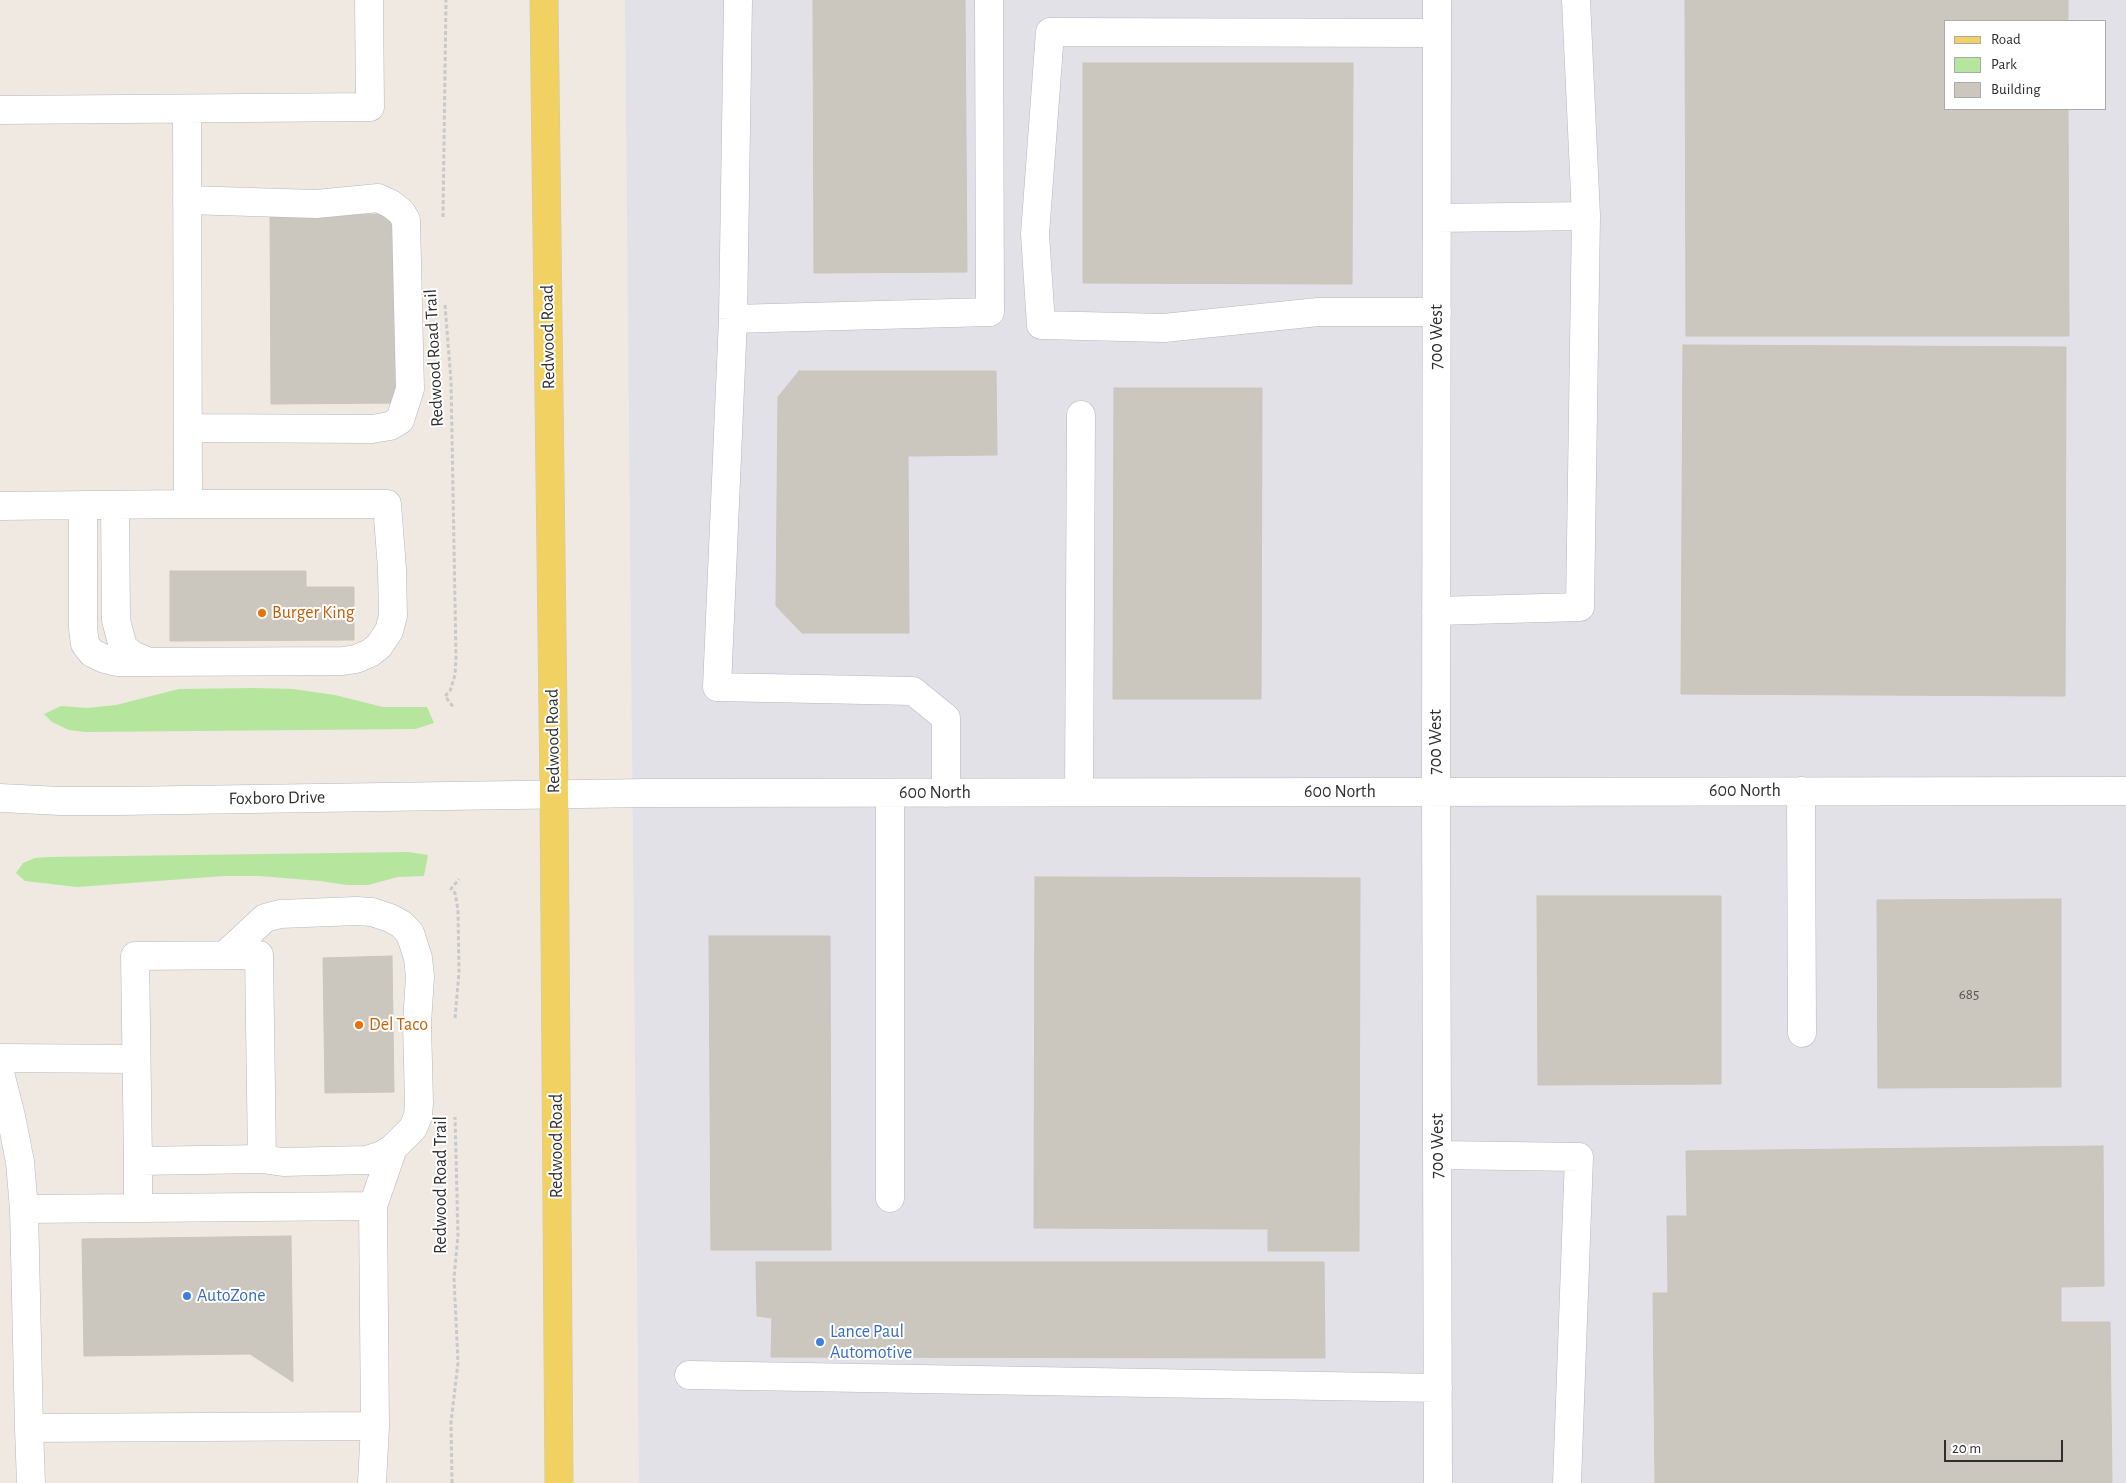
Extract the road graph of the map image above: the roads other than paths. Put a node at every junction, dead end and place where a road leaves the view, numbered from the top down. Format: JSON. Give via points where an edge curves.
{"nodes":[{"id":1,"x":370,"y":0,"type":"edge"},
{"id":2,"x":544,"y":0,"type":"edge"},
{"id":3,"x":738,"y":0,"type":"edge"},
{"id":4,"x":989,"y":0,"type":"edge"},
{"id":5,"x":1438,"y":0,"type":"edge"},
{"id":6,"x":1576,"y":0,"type":"edge"},
{"id":7,"x":1438,"y":33,"type":"junction"},
{"id":8,"x":187,"y":109,"type":"junction"},
{"id":9,"x":0,"y":110,"type":"edge"},
{"id":10,"x":187,"y":200,"type":"junction"},
{"id":11,"x":1586,"y":216,"type":"junction"},
{"id":12,"x":1437,"y":218,"type":"junction"},
{"id":13,"x":1437,"y":312,"type":"junction"},
{"id":14,"x":733,"y":319,"type":"junction"},
{"id":15,"x":1081,"y":415,"type":"dead end"},
{"id":16,"x":188,"y":428,"type":"junction"},
{"id":17,"x":188,"y":504,"type":"junction"},
{"id":18,"x":83,"y":505,"type":"junction"},
{"id":19,"x":115,"y":505,"type":"junction"},
{"id":20,"x":0,"y":506,"type":"edge"},
{"id":21,"x":1436,"y":611,"type":"junction"},
{"id":22,"x":148,"y":662,"type":"junction"},
{"id":23,"x":1801,"y":791,"type":"junction"},
{"id":24,"x":2126,"y":791,"type":"edge"},
{"id":25,"x":1079,"y":792,"type":"junction"},
{"id":26,"x":1436,"y":792,"type":"junction"},
{"id":27,"x":554,"y":793,"type":"junction"},
{"id":28,"x":890,"y":793,"type":"junction"},
{"id":29,"x":946,"y":793,"type":"junction"},
{"id":30,"x":0,"y":798,"type":"edge"},
{"id":31,"x":226,"y":955,"type":"junction"},
{"id":32,"x":1802,"y":1033,"type":"dead end"},
{"id":33,"x":0,"y":1058,"type":"edge"},
{"id":34,"x":136,"y":1059,"type":"junction"},
{"id":35,"x":0,"y":1073,"type":"edge"},
{"id":36,"x":394,"y":1148,"type":"junction"},
{"id":37,"x":1438,"y":1155,"type":"junction"},
{"id":38,"x":262,"y":1159,"type":"junction"},
{"id":39,"x":138,"y":1161,"type":"junction"},
{"id":40,"x":890,"y":1198,"type":"dead end"},
{"id":41,"x":373,"y":1206,"type":"junction"},
{"id":42,"x":24,"y":1208,"type":"junction"},
{"id":43,"x":138,"y":1208,"type":"junction"},
{"id":44,"x":689,"y":1375,"type":"dead end"},
{"id":45,"x":1438,"y":1388,"type":"junction"},
{"id":46,"x":375,"y":1426,"type":"junction"},
{"id":47,"x":29,"y":1428,"type":"junction"},
{"id":48,"x":31,"y":1483,"type":"edge"},
{"id":49,"x":372,"y":1483,"type":"edge"},
{"id":50,"x":560,"y":1483,"type":"edge"},
{"id":51,"x":1438,"y":1483,"type":"edge"},
{"id":52,"x":1567,"y":1483,"type":"edge"}],
"edges":[{"from":1,"to":8,"type":"street","via":[[370,107]]},
{"from":2,"to":27,"type":"main road","name":"Redwood Road"},
{"from":3,"to":14,"type":"street"},
{"from":4,"to":14,"type":"street","via":[[990,312]]},
{"from":5,"to":7,"type":"street","name":"700 West"},
{"from":6,"to":11,"type":"street"},
{"from":7,"to":12,"type":"street","name":"700 West"},
{"from":7,"to":13,"type":"street","via":[[1050,32],[1035,234],[1041,325],[1164,328],[1318,312]]},
{"from":8,"to":9,"type":"street"},
{"from":8,"to":10,"type":"street"},
{"from":10,"to":16,"type":"street"},
{"from":10,"to":16,"type":"street","via":[[316,204],[378,198],[402,212],[406,220],[410,389],[400,420],[390,426],[372,429]]},
{"from":11,"to":12,"type":"street"},
{"from":11,"to":21,"type":"street","via":[[1580,607]]},
{"from":12,"to":13,"type":"street","name":"700 West"},
{"from":13,"to":21,"type":"street","name":"700 West"},
{"from":14,"to":29,"type":"street","via":[[717,687],[914,691],[946,718]]},
{"from":15,"to":25,"type":"street"},
{"from":16,"to":17,"type":"street"},
{"from":17,"to":19,"type":"street"},
{"from":17,"to":22,"type":"street","via":[[387,504],[393,616],[389,631],[379,646],[356,659]]},
{"from":18,"to":19,"type":"street"},
{"from":18,"to":20,"type":"street"},
{"from":18,"to":22,"type":"street","via":[[85,644],[92,653],[105,660]]},
{"from":19,"to":22,"type":"street","via":[[119,637],[123,647],[132,655]]},
{"from":21,"to":26,"type":"street","name":"700 West"},
{"from":23,"to":24,"type":"street","name":"600 North"},
{"from":23,"to":26,"type":"street","name":"600 North"},
{"from":23,"to":32,"type":"street"},
{"from":25,"to":26,"type":"street","name":"600 North"},
{"from":25,"to":29,"type":"street","name":"600 North"},
{"from":26,"to":37,"type":"street","name":"700 West"},
{"from":27,"to":28,"type":"street","name":"600 North"},
{"from":27,"to":30,"type":"street","name":"Foxboro Drive","via":[[119,801]]},
{"from":27,"to":50,"type":"main road","name":"Redwood Road"},
{"from":28,"to":29,"type":"street","name":"600 North"},
{"from":28,"to":40,"type":"street"},
{"from":31,"to":34,"type":"street","via":[[135,956]]},
{"from":31,"to":36,"type":"street","via":[[265,918],[280,914],[372,912],[402,924],[410,933],[420,977],[418,1116],[413,1128]]},
{"from":31,"to":38,"type":"street","via":[[259,955]]},
{"from":33,"to":34,"type":"street"},
{"from":34,"to":39,"type":"street"},
{"from":35,"to":42,"type":"street","via":[[18,1152]]},
{"from":36,"to":38,"type":"street","via":[[367,1160],[283,1162]]},
{"from":36,"to":41,"type":"street"},
{"from":37,"to":45,"type":"street","name":"700 West"},
{"from":37,"to":52,"type":"street","via":[[1579,1157]]},
{"from":38,"to":39,"type":"street"},
{"from":39,"to":43,"type":"street"},
{"from":41,"to":43,"type":"street"},
{"from":41,"to":46,"type":"street"},
{"from":42,"to":43,"type":"street"},
{"from":42,"to":47,"type":"street"},
{"from":44,"to":45,"type":"street"},
{"from":45,"to":51,"type":"street","name":"700 West"},
{"from":46,"to":47,"type":"street"},
{"from":46,"to":49,"type":"street"},
{"from":47,"to":48,"type":"street"}]}
